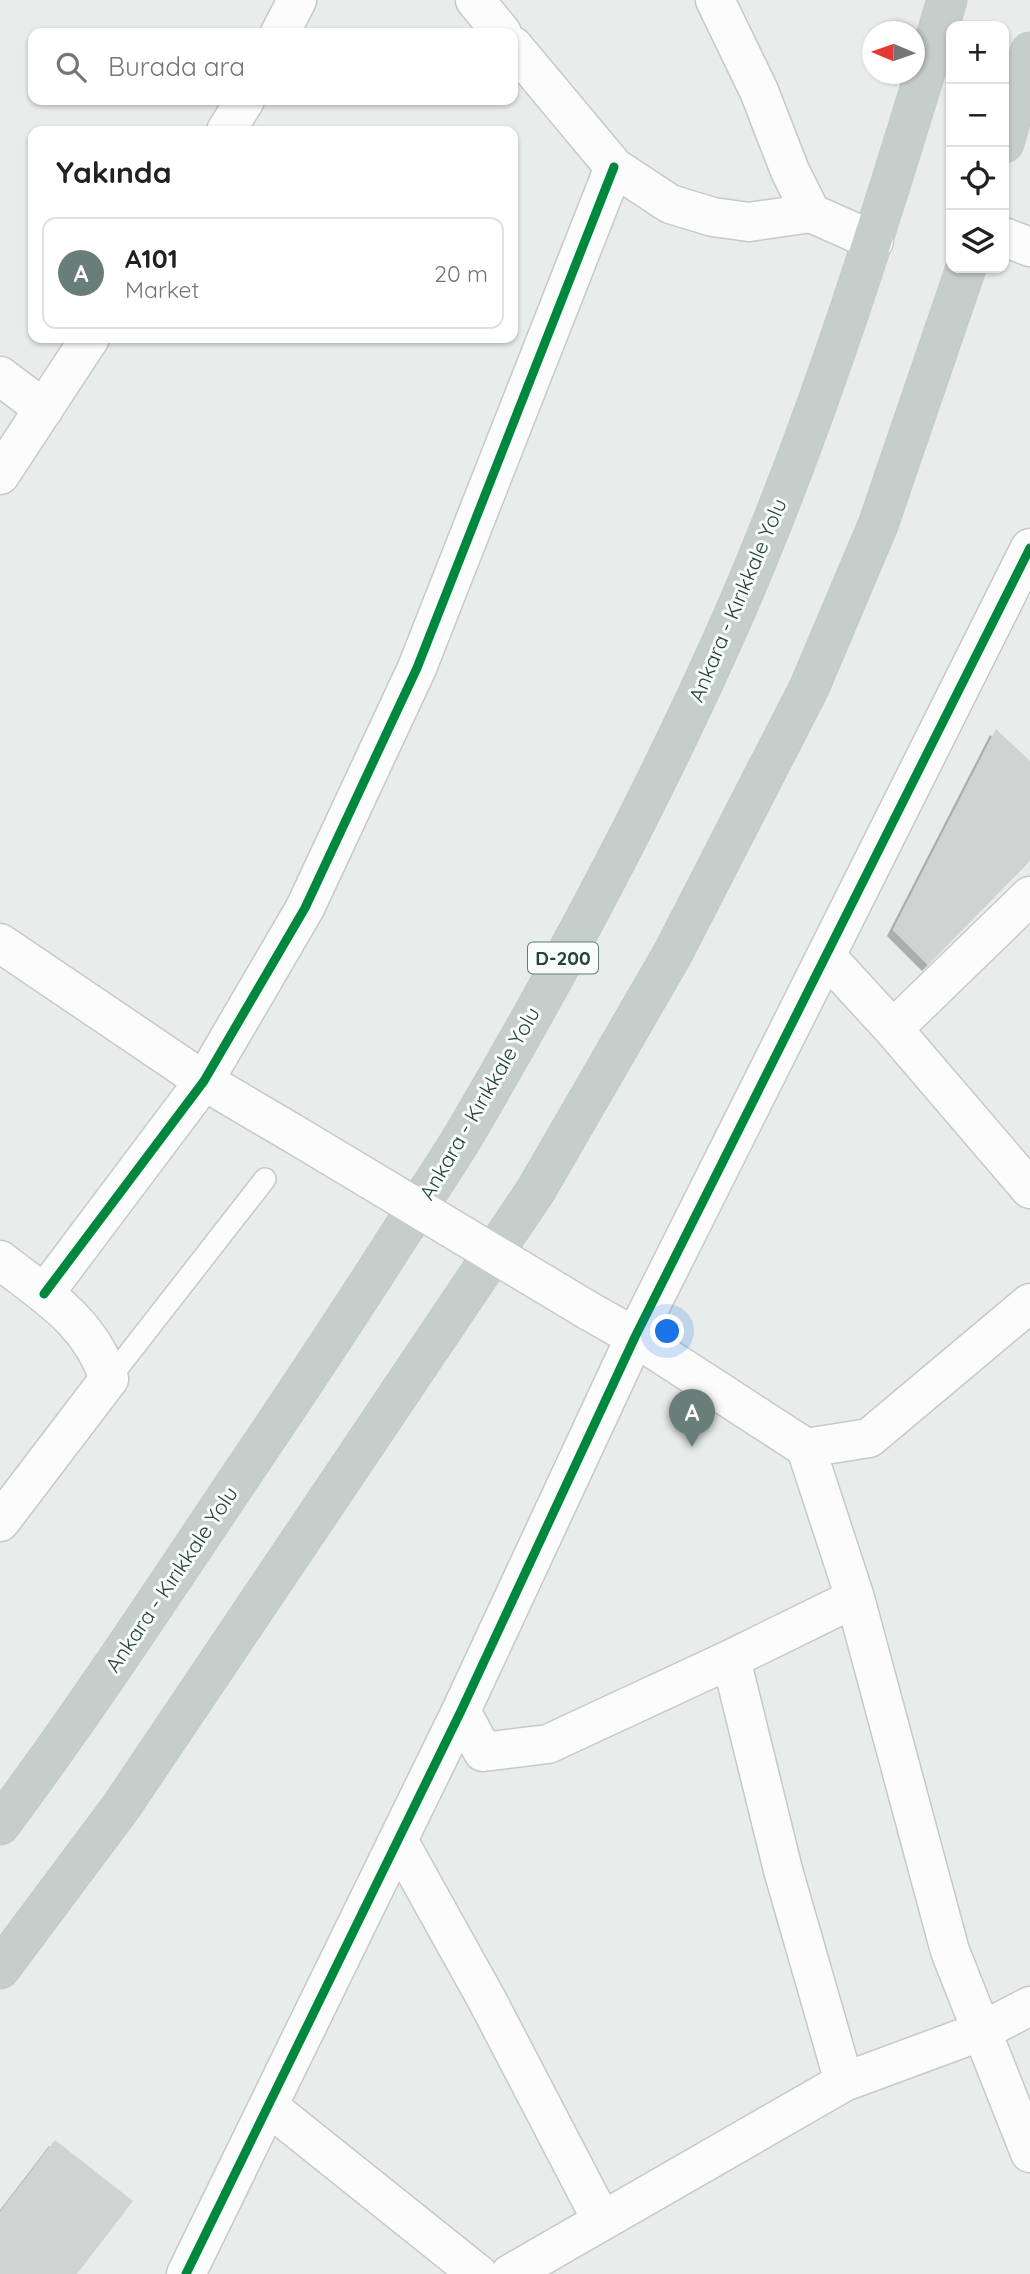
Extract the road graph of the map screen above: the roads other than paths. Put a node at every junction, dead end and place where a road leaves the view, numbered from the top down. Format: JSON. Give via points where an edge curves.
{"nodes":[{"id":1,"x":297,"y":0,"type":"edge"},
{"id":2,"x":475,"y":0,"type":"edge"},
{"id":3,"x":715,"y":0,"type":"edge"},
{"id":4,"x":947,"y":0,"type":"edge"},
{"id":5,"x":283,"y":28,"type":"edge"},
{"id":6,"x":498,"y":28,"type":"edge"},
{"id":7,"x":518,"y":52,"type":"edge"},
{"id":8,"x":1030,"y":52,"type":"edge"},
{"id":9,"x":242,"y":105,"type":"edge"},
{"id":10,"x":229,"y":126,"type":"edge"},
{"id":11,"x":1009,"y":126,"type":"edge"},
{"id":12,"x":614,"y":167,"type":"junction"},
{"id":13,"x":811,"y":213,"type":"junction"},
{"id":14,"x":1009,"y":239,"type":"edge"},
{"id":15,"x":874,"y":241,"type":"junction"},
{"id":16,"x":1030,"y":247,"type":"edge"},
{"id":17,"x":964,"y":273,"type":"edge"},
{"id":18,"x":87,"y":343,"type":"edge"},
{"id":19,"x":0,"y":376,"type":"edge"},
{"id":20,"x":44,"y":409,"type":"junction"},
{"id":21,"x":0,"y":475,"type":"edge"},
{"id":22,"x":1030,"y":548,"type":"edge"},
{"id":23,"x":1030,"y":896,"type":"edge"},
{"id":24,"x":0,"y":943,"type":"edge"},
{"id":25,"x":826,"y":956,"type":"junction"},
{"id":26,"x":893,"y":1029,"type":"junction"},
{"id":27,"x":204,"y":1080,"type":"junction"},
{"id":28,"x":265,"y":1179,"type":"dead end"},
{"id":29,"x":1030,"y":1189,"type":"edge"},
{"id":30,"x":0,"y":1260,"type":"edge"},
{"id":31,"x":44,"y":1294,"type":"junction"},
{"id":32,"x":1030,"y":1303,"type":"edge"},
{"id":33,"x":635,"y":1336,"type":"junction"},
{"id":34,"x":109,"y":1379,"type":"junction"},
{"id":35,"x":806,"y":1448,"type":"junction"},
{"id":36,"x":0,"y":1522,"type":"edge"},
{"id":37,"x":855,"y":1598,"type":"junction"},
{"id":38,"x":731,"y":1659,"type":"junction"},
{"id":39,"x":461,"y":1711,"type":"junction"},
{"id":40,"x":0,"y":1825,"type":"edge"},
{"id":41,"x":398,"y":1840,"type":"junction"},
{"id":42,"x":0,"y":1969,"type":"edge"},
{"id":43,"x":1030,"y":2006,"type":"edge"},
{"id":44,"x":982,"y":2031,"type":"junction"},
{"id":45,"x":844,"y":2082,"type":"junction"},
{"id":46,"x":268,"y":2106,"type":"junction"},
{"id":47,"x":1030,"y":2153,"type":"edge"},
{"id":48,"x":602,"y":2221,"type":"junction"},
{"id":49,"x":186,"y":2274,"type":"edge"},
{"id":50,"x":478,"y":2274,"type":"edge"},
{"id":51,"x":510,"y":2274,"type":"edge"}],
"edges":[{"from":1,"to":5,"type":"street"},
{"from":2,"to":6,"type":"street"},
{"from":3,"to":13,"type":"street"},
{"from":4,"to":15,"type":"highway","name":"Ankara - Kırıkkale Yolu","number":"D-200"},
{"from":7,"to":12,"type":"street"},
{"from":8,"to":11,"type":"highway"},
{"from":9,"to":10,"type":"street"},
{"from":12,"to":13,"type":"street","via":[[670,204],[713,217],[749,222]]},
{"from":12,"to":27,"type":"street","via":[[417,668],[305,908]]},
{"from":13,"to":15,"type":"street"},
{"from":14,"to":16,"type":"street"},
{"from":15,"to":40,"type":"highway","name":"Ankara - Kırıkkale Yolu","number":"D-200","via":[[825,383],[733,617],[647,803],[589,911],[462,1137],[336,1334],[61,1743]]},
{"from":17,"to":42,"type":"highway","via":[[878,525],[809,688],[673,953],[529,1201],[121,1807]]},
{"from":18,"to":20,"type":"street"},
{"from":19,"to":20,"type":"street"},
{"from":20,"to":21,"type":"street"},
{"from":22,"to":25,"type":"street"},
{"from":23,"to":26,"type":"street"},
{"from":24,"to":27,"type":"street"},
{"from":25,"to":26,"type":"street"},
{"from":25,"to":33,"type":"street"},
{"from":26,"to":29,"type":"street"},
{"from":27,"to":31,"type":"street"},
{"from":27,"to":33,"type":"street","bridge":true},
{"from":28,"to":34,"type":"lane"},
{"from":30,"to":31,"type":"street"},
{"from":31,"to":34,"type":"street","via":[[74,1318],[101,1354]]},
{"from":32,"to":35,"type":"street","via":[[869,1438]]},
{"from":33,"to":35,"type":"street"},
{"from":33,"to":39,"type":"street"},
{"from":34,"to":36,"type":"street"},
{"from":35,"to":37,"type":"street"},
{"from":37,"to":38,"type":"street"},
{"from":37,"to":44,"type":"street","via":[[950,1951]]},
{"from":38,"to":39,"type":"street","via":[[548,1744],[483,1752]]},
{"from":38,"to":45,"type":"street","via":[[783,1870]]},
{"from":39,"to":41,"type":"street"},
{"from":41,"to":46,"type":"street"},
{"from":41,"to":48,"type":"street"},
{"from":43,"to":44,"type":"street"},
{"from":44,"to":45,"type":"street"},
{"from":44,"to":47,"type":"street"},
{"from":45,"to":48,"type":"street"},
{"from":46,"to":49,"type":"street"},
{"from":46,"to":50,"type":"street"},
{"from":48,"to":51,"type":"street"}]}
